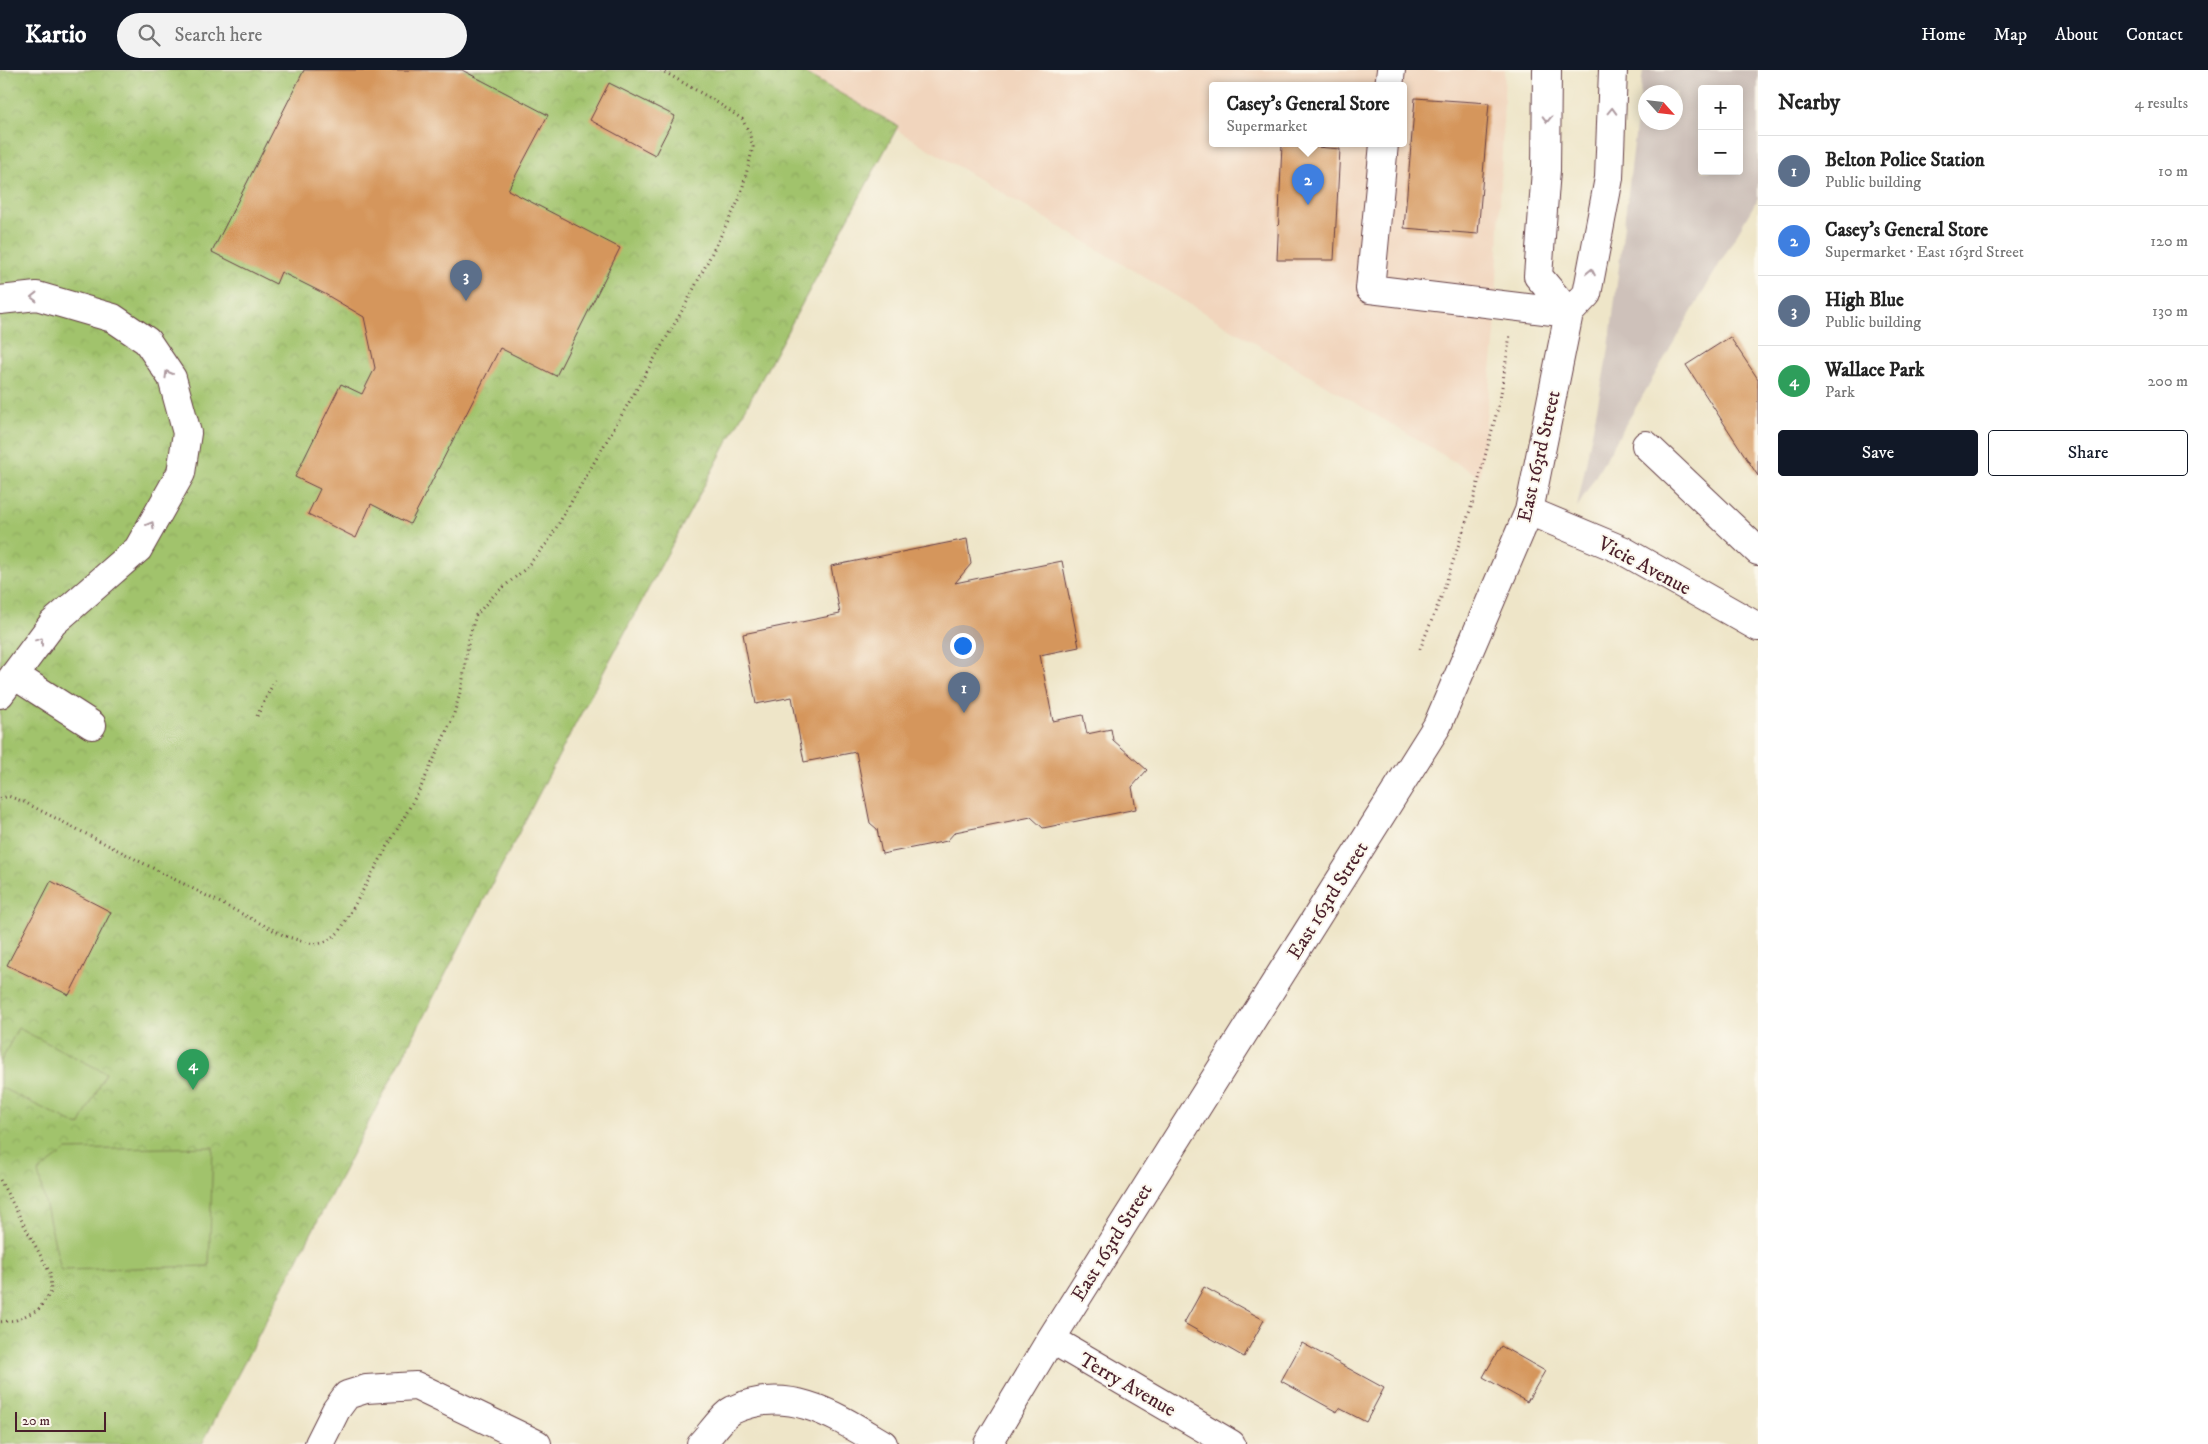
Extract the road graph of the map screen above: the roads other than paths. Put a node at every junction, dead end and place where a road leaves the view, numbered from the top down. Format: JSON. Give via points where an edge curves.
{"nodes":[{"id":1,"x":1548,"y":70,"type":"edge"},
{"id":2,"x":1614,"y":70,"type":"edge"},
{"id":3,"x":1384,"y":147,"type":"edge"},
{"id":4,"x":0,"y":300,"type":"edge"},
{"id":5,"x":1569,"y":313,"type":"junction"},
{"id":6,"x":1646,"y":445,"type":"dead end"},
{"id":7,"x":1529,"y":511,"type":"junction"},
{"id":8,"x":1758,"y":550,"type":"edge"},
{"id":9,"x":1758,"y":627,"type":"edge"},
{"id":10,"x":7,"y":684,"type":"edge"},
{"id":11,"x":92,"y":725,"type":"dead end"},
{"id":12,"x":1051,"y":1338,"type":"junction"},
{"id":13,"x":326,"y":1442,"type":"edge"},
{"id":14,"x":537,"y":1444,"type":"edge"},
{"id":15,"x":701,"y":1444,"type":"edge"},
{"id":16,"x":883,"y":1444,"type":"edge"},
{"id":17,"x":988,"y":1444,"type":"edge"},
{"id":18,"x":1231,"y":1444,"type":"edge"}],
"edges":[{"from":1,"to":5,"type":"street","one_way":true,"via":[[1546,170],[1538,276]]},
{"from":5,"to":2,"type":"street","one_way":true,"via":[[1587,294],[1609,178]]},
{"from":3,"to":5,"type":"street","via":[[1370,289]]},
{"from":10,"to":4,"type":"street","one_way":true,"via":[[53,623],[138,549],[181,473],[187,433],[172,378],[147,341],[113,318],[37,296]]},
{"from":5,"to":7,"type":"street","name":"East 163rd Street"},
{"from":6,"to":8,"type":"street"},
{"from":7,"to":9,"type":"street","name":"Vicie Avenue","via":[[1622,550]]},
{"from":7,"to":12,"type":"street","name":"East 163rd Street","via":[[1436,726]]},
{"from":10,"to":11,"type":"street"},
{"from":12,"to":17,"type":"street","name":"East 163rd Street"},
{"from":12,"to":18,"type":"street","name":"Terry Avenue"},
{"from":13,"to":14,"type":"street","via":[[336,1410],[347,1396],[366,1389],[416,1386]]},
{"from":15,"to":16,"type":"street","via":[[731,1411],[756,1403],[780,1401],[803,1402],[831,1412]]}]}
